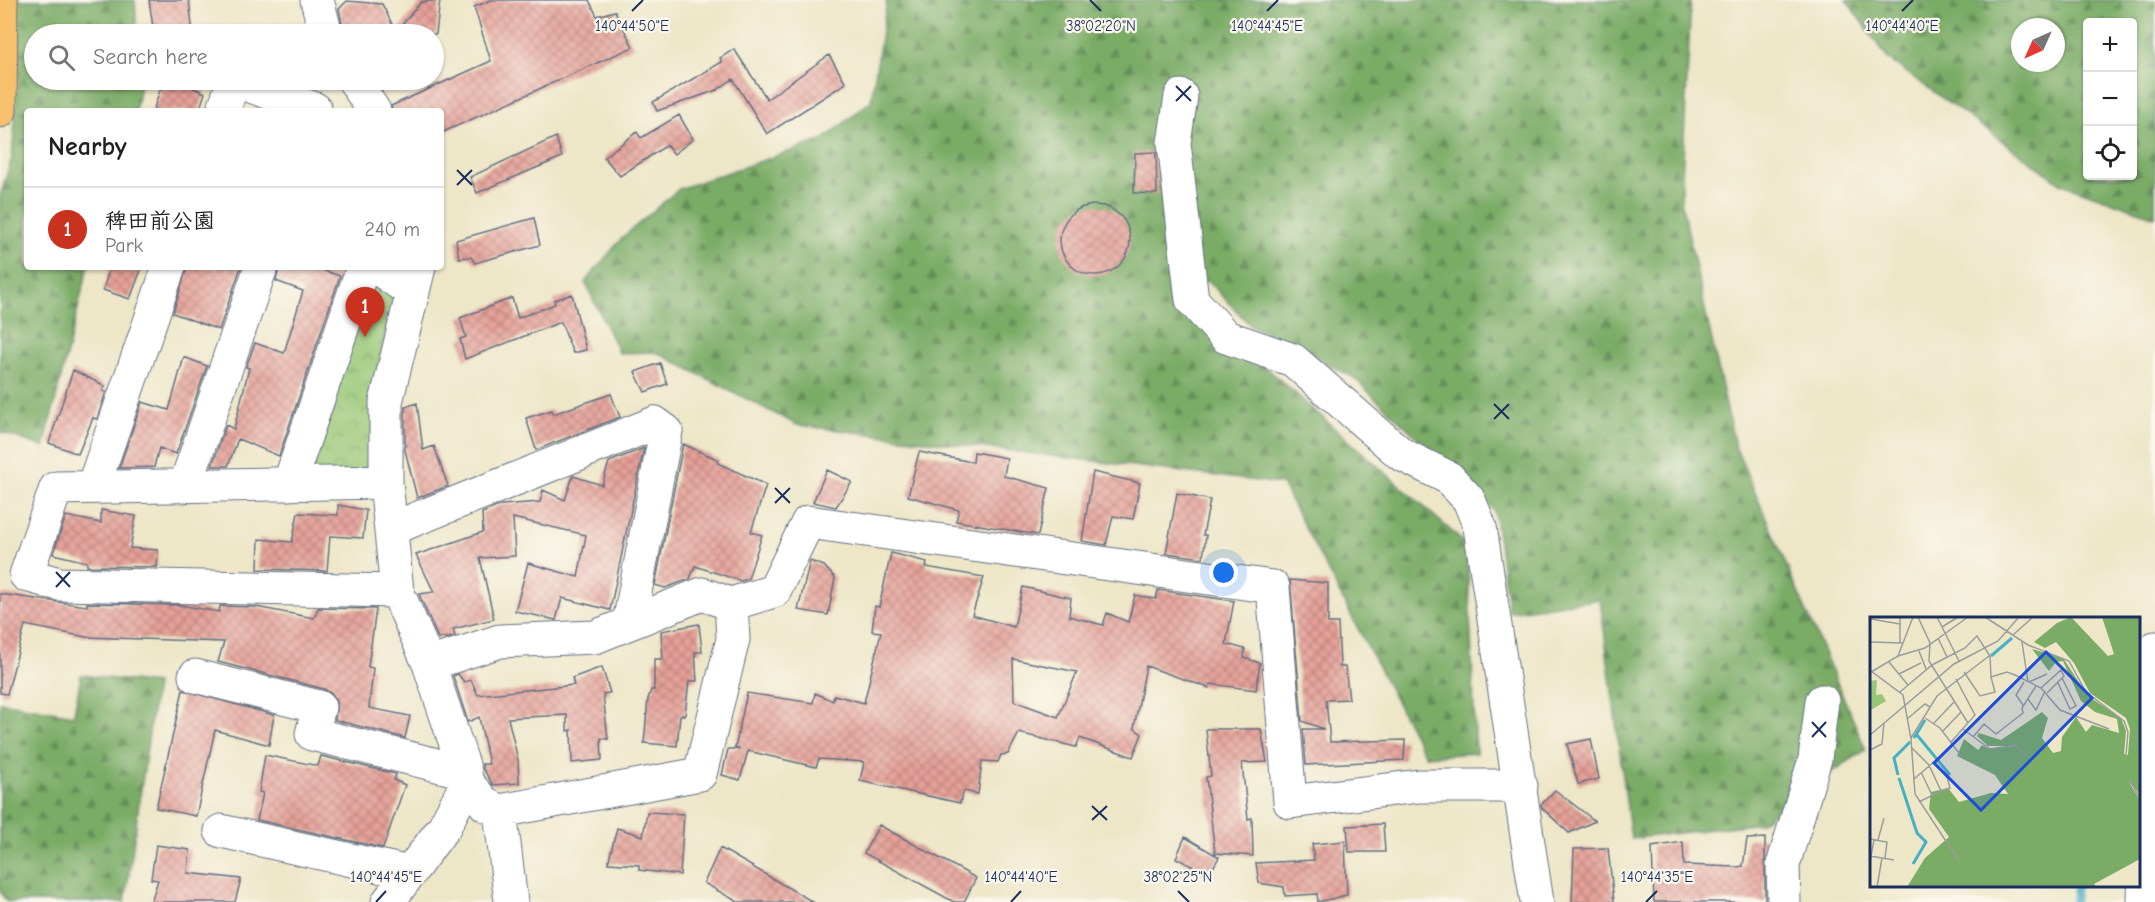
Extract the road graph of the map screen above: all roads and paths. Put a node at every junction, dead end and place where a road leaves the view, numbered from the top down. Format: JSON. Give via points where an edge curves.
{"nodes":[{"id":1,"x":1,"y":0,"type":"edge"},
{"id":2,"x":317,"y":0,"type":"edge"},
{"id":3,"x":323,"y":24,"type":"edge"},
{"id":4,"x":230,"y":90,"type":"edge"},
{"id":5,"x":262,"y":90,"type":"edge"},
{"id":6,"x":360,"y":90,"type":"edge"},
{"id":7,"x":1180,"y":96,"type":"dead end"},
{"id":8,"x":224,"y":108,"type":"edge"},
{"id":9,"x":312,"y":108,"type":"edge"},
{"id":10,"x":372,"y":108,"type":"edge"},
{"id":11,"x":0,"y":111,"type":"edge"},
{"id":12,"x":168,"y":270,"type":"edge"},
{"id":13,"x":260,"y":270,"type":"edge"},
{"id":14,"x":362,"y":270,"type":"edge"},
{"id":15,"x":385,"y":270,"type":"edge"},
{"id":16,"x":416,"y":280,"type":"edge"},
{"id":17,"x":386,"y":482,"type":"junction"},
{"id":18,"x":289,"y":484,"type":"junction"},
{"id":19,"x":185,"y":486,"type":"junction"},
{"id":20,"x":93,"y":487,"type":"junction"},
{"id":21,"x":391,"y":529,"type":"junction"},
{"id":22,"x":397,"y":591,"type":"junction"},
{"id":23,"x":730,"y":604,"type":"junction"},
{"id":24,"x":629,"y":623,"type":"junction"},
{"id":25,"x":2155,"y":648,"type":"edge"},
{"id":26,"x":429,"y":664,"type":"junction"},
{"id":27,"x":195,"y":676,"type":"dead end"},
{"id":28,"x":1822,"y":701,"type":"dead end"},
{"id":29,"x":466,"y":777,"type":"junction"},
{"id":30,"x":1521,"y":786,"type":"junction"},
{"id":31,"x":501,"y":811,"type":"junction"},
{"id":32,"x":221,"y":831,"type":"dead end"},
{"id":33,"x":410,"y":873,"type":"junction"},
{"id":34,"x":388,"y":902,"type":"edge"},
{"id":35,"x":511,"y":902,"type":"edge"},
{"id":36,"x":1537,"y":902,"type":"edge"},
{"id":37,"x":1784,"y":902,"type":"edge"},
{"id":38,"x":2144,"y":902,"type":"edge"}],
"edges":[{"from":1,"to":11,"type":"main road"},
{"from":2,"to":3,"type":"street"},
{"from":4,"to":8,"type":"street"},
{"from":5,"to":9,"type":"street"},
{"from":6,"to":10,"type":"street"},
{"from":7,"to":30,"type":"street","via":[[1174,143],[1192,300],[1226,337],[1293,360],[1401,454],[1449,478],[1469,500],[1480,527]]},
{"from":12,"to":20,"type":"street"},
{"from":13,"to":19,"type":"street"},
{"from":14,"to":18,"type":"street"},
{"from":15,"to":16,"type":"street"},
{"from":16,"to":17,"type":"street","via":[[386,402]]},
{"from":17,"to":18,"type":"street"},
{"from":17,"to":21,"type":"street"},
{"from":18,"to":19,"type":"street"},
{"from":19,"to":20,"type":"street"},
{"from":20,"to":22,"type":"street","via":[[56,488],[26,575],[59,584]]},
{"from":21,"to":22,"type":"street"},
{"from":21,"to":24,"type":"street","via":[[655,423],[666,431]]},
{"from":22,"to":26,"type":"street"},
{"from":23,"to":24,"type":"street","via":[[702,594]]},
{"from":23,"to":30,"type":"street","via":[[774,591],[808,522],[1273,587],[1290,802],[1419,786]]},
{"from":23,"to":31,"type":"street","via":[[733,639],[700,774]]},
{"from":24,"to":26,"type":"street","via":[[595,637],[500,641]]},
{"from":25,"to":38,"type":"street","via":[[2149,712]]},
{"from":26,"to":29,"type":"street"},
{"from":27,"to":29,"type":"street","via":[[319,706],[312,734]]},
{"from":28,"to":37,"type":"street","via":[[1815,759],[1783,865]]},
{"from":29,"to":31,"type":"street","via":[[486,805]]},
{"from":29,"to":33,"type":"street","via":[[444,827]]},
{"from":30,"to":36,"type":"street"},
{"from":31,"to":35,"type":"street"},
{"from":32,"to":33,"type":"street"},
{"from":33,"to":34,"type":"street"}]}
